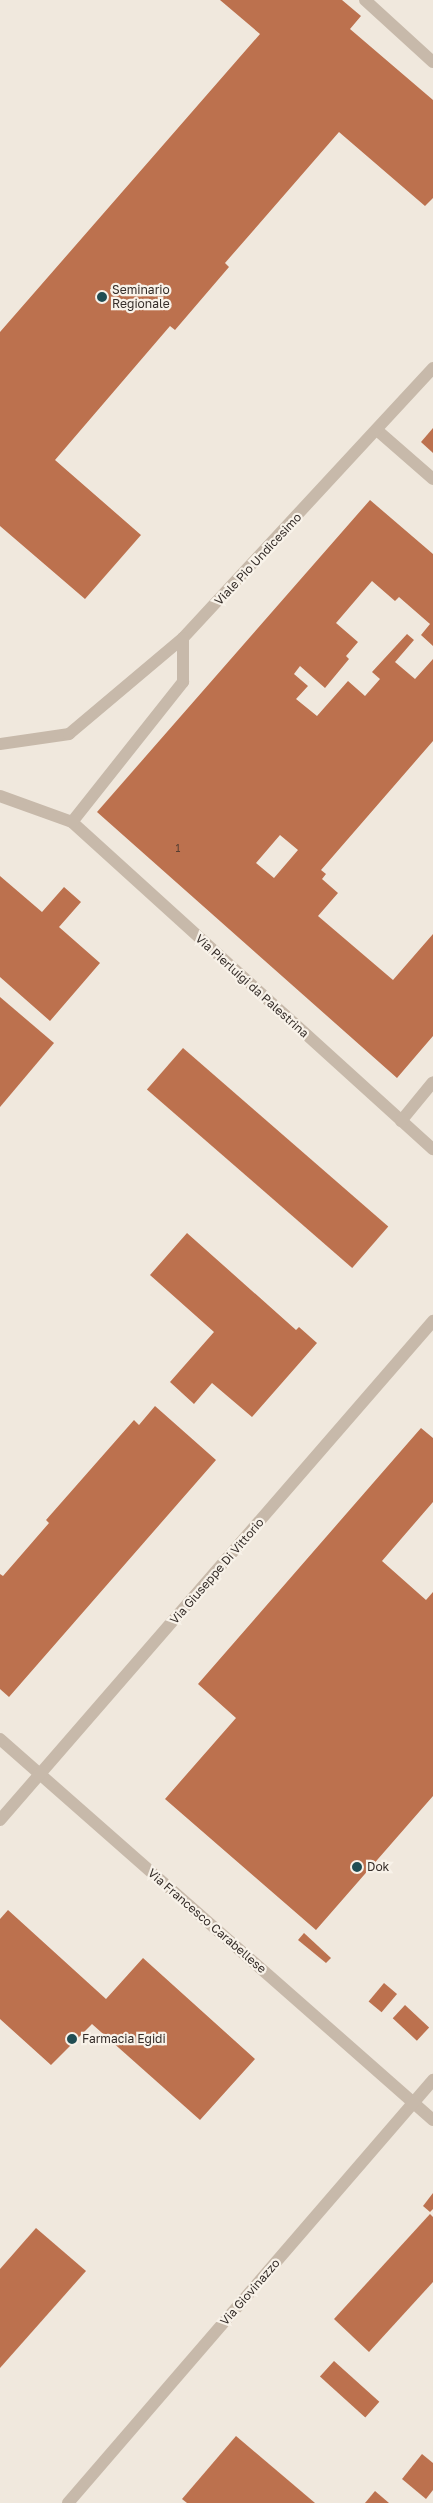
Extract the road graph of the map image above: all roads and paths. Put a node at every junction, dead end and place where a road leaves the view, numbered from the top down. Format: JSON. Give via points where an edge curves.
{"nodes":[{"id":1,"x":365,"y":0,"type":"edge"},
{"id":2,"x":433,"y":62,"type":"edge"},
{"id":3,"x":433,"y":368,"type":"edge"},
{"id":4,"x":378,"y":431,"type":"junction"},
{"id":5,"x":433,"y":479,"type":"edge"},
{"id":6,"x":183,"y":638,"type":"junction"},
{"id":7,"x":0,"y":744,"type":"edge"},
{"id":8,"x":0,"y":796,"type":"edge"},
{"id":9,"x":72,"y":822,"type":"junction"},
{"id":10,"x":433,"y":1082,"type":"edge"},
{"id":11,"x":401,"y":1121,"type":"junction"},
{"id":12,"x":433,"y":1149,"type":"edge"},
{"id":13,"x":433,"y":1321,"type":"edge"},
{"id":14,"x":0,"y":1740,"type":"edge"},
{"id":15,"x":40,"y":1774,"type":"junction"},
{"id":16,"x":0,"y":1820,"type":"edge"},
{"id":17,"x":433,"y":2080,"type":"edge"},
{"id":18,"x":414,"y":2103,"type":"junction"},
{"id":19,"x":433,"y":2120,"type":"edge"},
{"id":20,"x":68,"y":2503,"type":"edge"}],
"edges":[{"from":1,"to":2,"type":"street"},
{"from":3,"to":4,"type":"street","name":"Viale Pio Undicesimo"},
{"from":4,"to":5,"type":"street"},
{"from":4,"to":6,"type":"street","name":"Viale Pio Undicesimo"},
{"from":6,"to":7,"type":"street","name":"Viale Pio Undicesimo","via":[[69,734]]},
{"from":6,"to":9,"type":"street","via":[[183,682]]},
{"from":8,"to":9,"type":"street"},
{"from":9,"to":11,"type":"street","name":"Via Pierluigi da Palestrina"},
{"from":10,"to":11,"type":"street"},
{"from":11,"to":12,"type":"street","name":"Via Pierluigi da Palestrina"},
{"from":13,"to":15,"type":"street","name":"Via Giuseppe Di Vittorio"},
{"from":14,"to":15,"type":"street","name":"Via Francesco Carabellese"},
{"from":15,"to":16,"type":"street","name":"Via Giuseppe Di Vittorio"},
{"from":15,"to":18,"type":"street","name":"Via Francesco Carabellese"},
{"from":17,"to":18,"type":"street","name":"Via Giovinazzo"},
{"from":18,"to":19,"type":"street","name":"Via Francesco Carabellese"},
{"from":18,"to":20,"type":"street","name":"Via Giovinazzo"}]}
